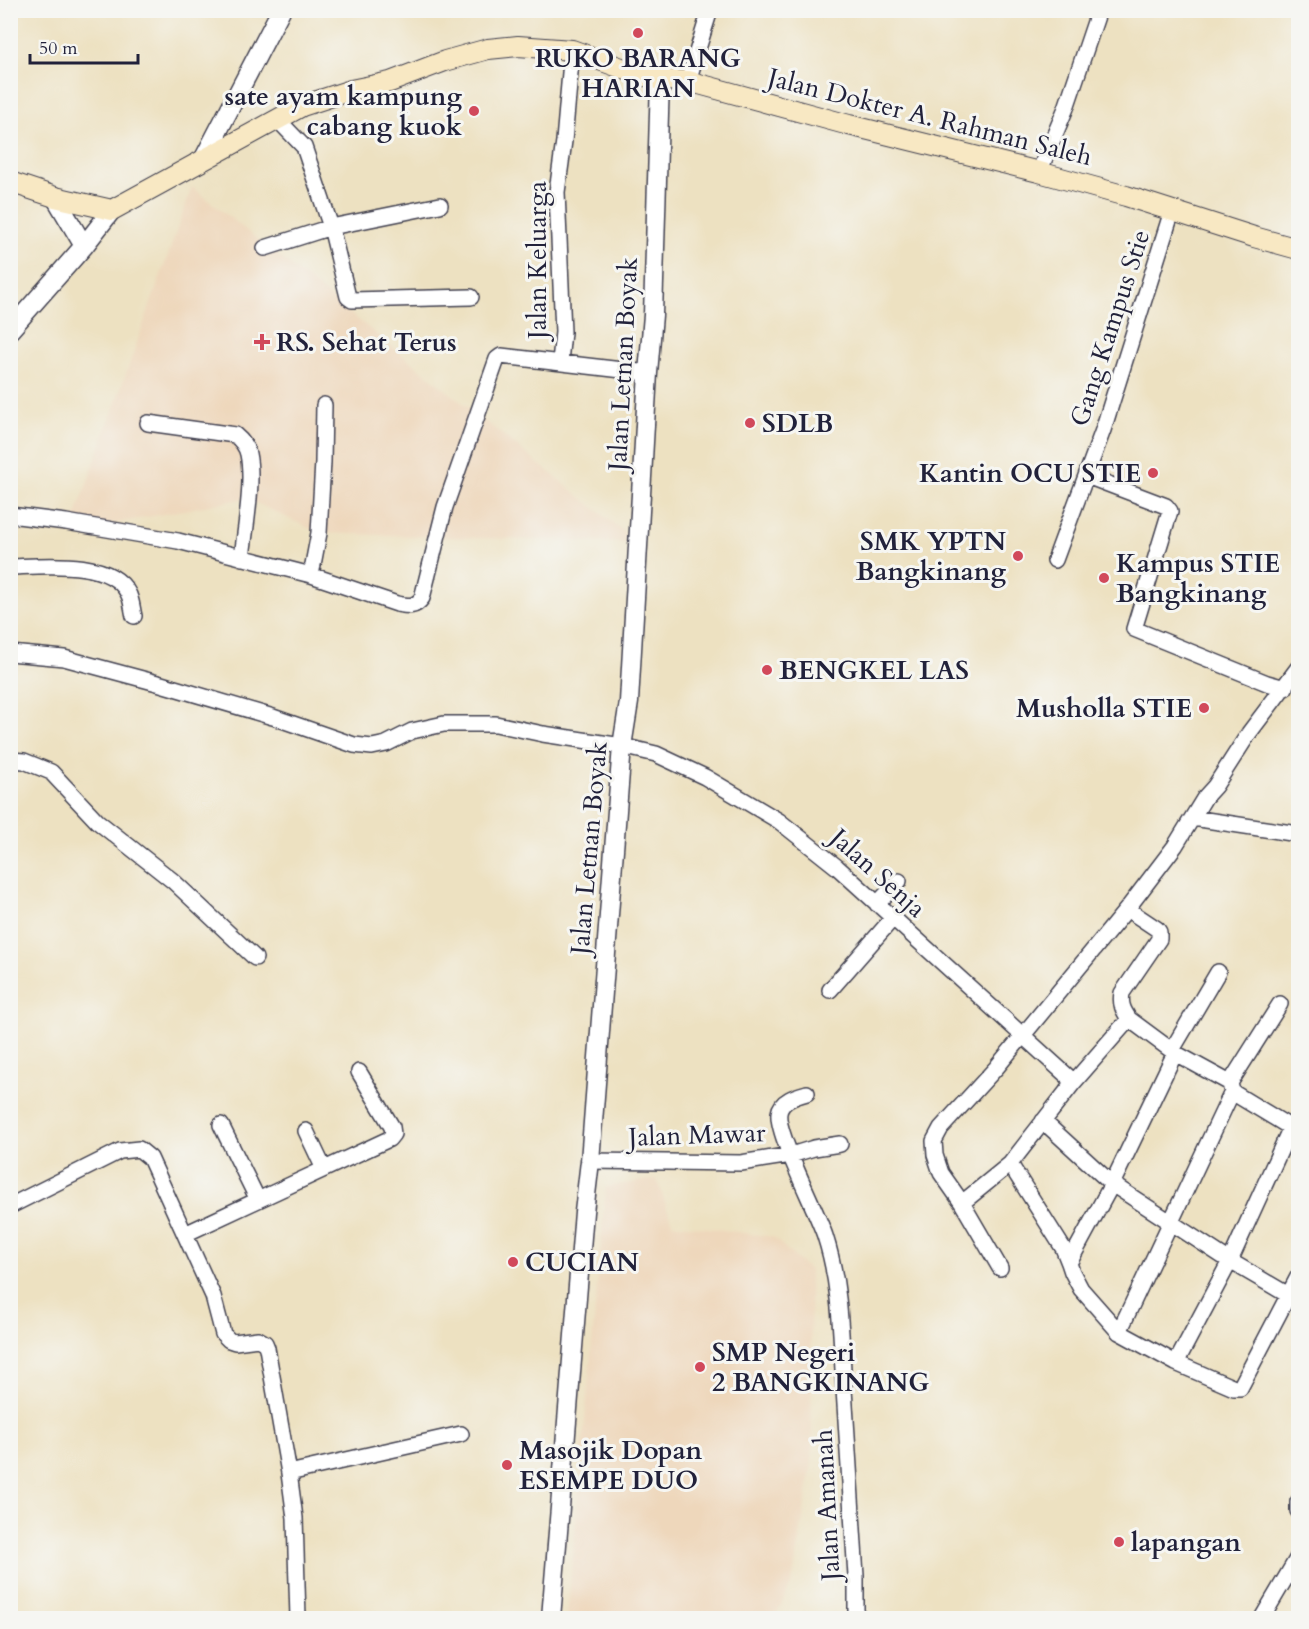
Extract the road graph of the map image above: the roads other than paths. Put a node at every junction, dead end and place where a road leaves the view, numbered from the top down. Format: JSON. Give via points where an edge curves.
{"nodes":[{"id":1,"x":281,"y":10,"type":"edge"},
{"id":2,"x":710,"y":10,"type":"edge"},
{"id":3,"x":1099,"y":10,"type":"edge"},
{"id":4,"x":572,"y":50,"type":"junction"},
{"id":5,"x":660,"y":80,"type":"junction"},
{"id":6,"x":688,"y":81,"type":"junction"},
{"id":7,"x":278,"y":120,"type":"junction"},
{"id":8,"x":203,"y":160,"type":"junction"},
{"id":9,"x":1039,"y":172,"type":"junction"},
{"id":10,"x":10,"y":182,"type":"edge"},
{"id":11,"x":55,"y":197,"type":"junction"},
{"id":12,"x":440,"y":205,"type":"dead end"},
{"id":13,"x":112,"y":210,"type":"junction"},
{"id":14,"x":1172,"y":211,"type":"junction"},
{"id":15,"x":331,"y":227,"type":"junction"},
{"id":16,"x":84,"y":246,"type":"junction"},
{"id":17,"x":265,"y":248,"type":"dead end"},
{"id":18,"x":1299,"y":249,"type":"edge"},
{"id":19,"x":471,"y":297,"type":"dead end"},
{"id":20,"x":10,"y":330,"type":"edge"},
{"id":21,"x":560,"y":362,"type":"junction"},
{"id":22,"x":648,"y":373,"type":"junction"},
{"id":23,"x":324,"y":405,"type":"dead end"},
{"id":24,"x":148,"y":423,"type":"dead end"},
{"id":25,"x":1087,"y":476,"type":"junction"},
{"id":26,"x":10,"y":515,"type":"edge"},
{"id":27,"x":242,"y":558,"type":"junction"},
{"id":28,"x":1055,"y":560,"type":"dead end"},
{"id":29,"x":10,"y":567,"type":"edge"},
{"id":30,"x":311,"y":575,"type":"junction"},
{"id":31,"x":134,"y":616,"type":"dead end"},
{"id":32,"x":10,"y":653,"type":"edge"},
{"id":33,"x":1294,"y":679,"type":"edge"},
{"id":34,"x":622,"y":746,"type":"junction"},
{"id":35,"x":10,"y":760,"type":"edge"},
{"id":36,"x":1193,"y":818,"type":"junction"},
{"id":37,"x":1299,"y":834,"type":"edge"},
{"id":38,"x":899,"y":881,"type":"dead end"},
{"id":39,"x":877,"y":904,"type":"junction"},
{"id":40,"x":1127,"y":909,"type":"junction"},
{"id":41,"x":893,"y":918,"type":"junction"},
{"id":42,"x":255,"y":958,"type":"dead end"},
{"id":43,"x":1218,"y":972,"type":"dead end"},
{"id":44,"x":830,"y":990,"type":"dead end"},
{"id":45,"x":1280,"y":1004,"type":"dead end"},
{"id":46,"x":1129,"y":1019,"type":"junction"},
{"id":47,"x":1022,"y":1035,"type":"junction"},
{"id":48,"x":1174,"y":1051,"type":"junction"},
{"id":49,"x":359,"y":1072,"type":"dead end"},
{"id":50,"x":1074,"y":1082,"type":"junction"},
{"id":51,"x":1231,"y":1088,"type":"junction"},
{"id":52,"x":807,"y":1093,"type":"dead end"},
{"id":53,"x":1042,"y":1121,"type":"junction"},
{"id":54,"x":221,"y":1125,"type":"dead end"},
{"id":55,"x":1295,"y":1130,"type":"edge"},
{"id":56,"x":306,"y":1131,"type":"dead end"},
{"id":57,"x":840,"y":1144,"type":"dead end"},
{"id":58,"x":791,"y":1155,"type":"junction"},
{"id":59,"x":590,"y":1161,"type":"junction"},
{"id":60,"x":1010,"y":1164,"type":"junction"},
{"id":61,"x":324,"y":1169,"type":"junction"},
{"id":62,"x":1112,"y":1184,"type":"junction"},
{"id":63,"x":258,"y":1200,"type":"junction"},
{"id":64,"x":962,"y":1203,"type":"junction"},
{"id":65,"x":10,"y":1206,"type":"edge"},
{"id":66,"x":1170,"y":1222,"type":"junction"},
{"id":67,"x":185,"y":1234,"type":"junction"},
{"id":68,"x":1230,"y":1261,"type":"junction"},
{"id":69,"x":1069,"y":1263,"type":"junction"},
{"id":70,"x":1000,"y":1268,"type":"dead end"},
{"id":71,"x":1299,"y":1277,"type":"edge"},
{"id":72,"x":1290,"y":1296,"type":"junction"},
{"id":73,"x":1119,"y":1332,"type":"junction"},
{"id":74,"x":1176,"y":1363,"type":"junction"},
{"id":75,"x":461,"y":1434,"type":"dead end"},
{"id":76,"x":289,"y":1473,"type":"junction"},
{"id":77,"x":1299,"y":1502,"type":"edge"},
{"id":78,"x":1299,"y":1511,"type":"edge"},
{"id":79,"x":1299,"y":1557,"type":"edge"},
{"id":80,"x":298,"y":1618,"type":"edge"},
{"id":81,"x":552,"y":1618,"type":"edge"},
{"id":82,"x":856,"y":1618,"type":"edge"},
{"id":83,"x":1262,"y":1618,"type":"edge"}],
"edges":[{"from":1,"to":8,"type":"street"},
{"from":2,"to":6,"type":"street"},
{"from":3,"to":9,"type":"street","via":[[1066,108]]},
{"from":4,"to":5,"type":"main road","name":"Jalan Dokter A. Rahman Saleh"},
{"from":4,"to":7,"type":"main road","name":"Jalan Dokter A. Rahman Saleh","via":[[518,46],[488,49],[302,106]]},
{"from":4,"to":21,"type":"street","name":"Jalan Keluarga","via":[[557,192],[563,332]]},
{"from":5,"to":6,"type":"main road","name":"Jalan Dokter A. Rahman Saleh"},
{"from":5,"to":22,"type":"street","name":"Jalan Letnan Boyak"},
{"from":6,"to":9,"type":"main road","name":"Jalan Dokter A. Rahman Saleh"},
{"from":7,"to":8,"type":"main road","name":"Jalan Dokter A. Rahman Saleh"},
{"from":7,"to":15,"type":"street","via":[[304,147]]},
{"from":8,"to":13,"type":"main road","name":"Jalan Dokter A. Rahman Saleh"},
{"from":9,"to":14,"type":"main road","name":"Jalan Dokter A. Rahman Saleh"},
{"from":10,"to":11,"type":"main road"},
{"from":11,"to":13,"type":"main road"},
{"from":11,"to":16,"type":"street"},
{"from":12,"to":15,"type":"street"},
{"from":13,"to":16,"type":"street"},
{"from":14,"to":18,"type":"main road","name":"Jalan Dokter A. Rahman Saleh"},
{"from":14,"to":25,"type":"street","name":"Gang Kampus Stie"},
{"from":15,"to":17,"type":"street"},
{"from":15,"to":19,"type":"street","via":[[345,291],[352,300]]},
{"from":16,"to":20,"type":"street"},
{"from":21,"to":22,"type":"street"},
{"from":21,"to":30,"type":"street","via":[[496,358],[445,507],[418,603],[397,604]]},
{"from":22,"to":34,"type":"street","name":"Jalan Letnan Boyak","via":[[629,702]]},
{"from":23,"to":30,"type":"street","via":[[319,533]]},
{"from":24,"to":27,"type":"street","via":[[235,435],[242,440],[248,454],[249,483]]},
{"from":25,"to":28,"type":"street","name":"Gang Kampus Stie"},
{"from":25,"to":33,"type":"street","via":[[1166,506],[1170,511],[1134,629],[1266,683]]},
{"from":26,"to":27,"type":"street","via":[[178,542]]},
{"from":27,"to":30,"type":"street"},
{"from":29,"to":31,"type":"street","via":[[64,565],[95,570],[123,586]]},
{"from":32,"to":34,"type":"street","name":"Jalan Senja","via":[[75,660],[363,746],[386,744],[412,731],[444,724],[496,724]]},
{"from":33,"to":36,"type":"street","via":[[1249,733]]},
{"from":34,"to":39,"type":"street","name":"Jalan Senja","via":[[681,765],[779,821]]},
{"from":34,"to":59,"type":"street","name":"Jalan Letnan Boyak"},
{"from":35,"to":42,"type":"street","via":[[51,772],[97,821],[173,881]]},
{"from":36,"to":37,"type":"street"},
{"from":36,"to":40,"type":"street"},
{"from":38,"to":39,"type":"street"},
{"from":39,"to":41,"type":"street","name":"Jalan Senja"},
{"from":40,"to":46,"type":"street","via":[[1159,932],[1159,939],[1122,993],[1120,1000]]},
{"from":40,"to":47,"type":"street"},
{"from":41,"to":44,"type":"street"},
{"from":41,"to":47,"type":"street","name":"Jalan Senja"},
{"from":43,"to":48,"type":"street"},
{"from":45,"to":51,"type":"street"},
{"from":46,"to":48,"type":"street"},
{"from":46,"to":50,"type":"street"},
{"from":47,"to":50,"type":"street","name":"Jalan Senja"},
{"from":47,"to":64,"type":"street","via":[[934,1141],[941,1173]]},
{"from":48,"to":51,"type":"street"},
{"from":48,"to":62,"type":"street"},
{"from":49,"to":61,"type":"street","via":[[393,1134]]},
{"from":50,"to":53,"type":"street"},
{"from":51,"to":55,"type":"street"},
{"from":51,"to":66,"type":"street"},
{"from":52,"to":58,"type":"street","name":"Jalan Amanah","via":[[791,1098],[779,1112]]},
{"from":53,"to":60,"type":"street"},
{"from":53,"to":62,"type":"street"},
{"from":54,"to":63,"type":"street"},
{"from":55,"to":68,"type":"street"},
{"from":56,"to":61,"type":"street"},
{"from":57,"to":58,"type":"street","name":"Jalan Mawar"},
{"from":58,"to":59,"type":"street","name":"Jalan Mawar","via":[[741,1163]]},
{"from":58,"to":82,"type":"street","name":"Jalan Amanah","via":[[825,1236],[839,1301]]},
{"from":59,"to":81,"type":"street","name":"Jalan Letnan Boyak"},
{"from":60,"to":64,"type":"street"},
{"from":60,"to":69,"type":"street"},
{"from":61,"to":63,"type":"street"},
{"from":62,"to":66,"type":"street"},
{"from":62,"to":69,"type":"street"},
{"from":63,"to":67,"type":"street"},
{"from":64,"to":70,"type":"street"},
{"from":65,"to":67,"type":"street","via":[[120,1151],[139,1149],[150,1158]]},
{"from":66,"to":68,"type":"street"},
{"from":66,"to":73,"type":"street"},
{"from":67,"to":76,"type":"street","via":[[213,1296],[226,1338],[235,1342],[258,1339],[265,1343]]},
{"from":68,"to":72,"type":"street"},
{"from":68,"to":74,"type":"street"},
{"from":69,"to":73,"type":"street","via":[[1081,1289]]},
{"from":71,"to":72,"type":"street"},
{"from":72,"to":74,"type":"street","via":[[1239,1388]]},
{"from":73,"to":74,"type":"street"},
{"from":75,"to":76,"type":"street"},
{"from":76,"to":80,"type":"street","via":[[295,1518]]},
{"from":77,"to":78,"type":"street"},
{"from":79,"to":83,"type":"street"}]}
